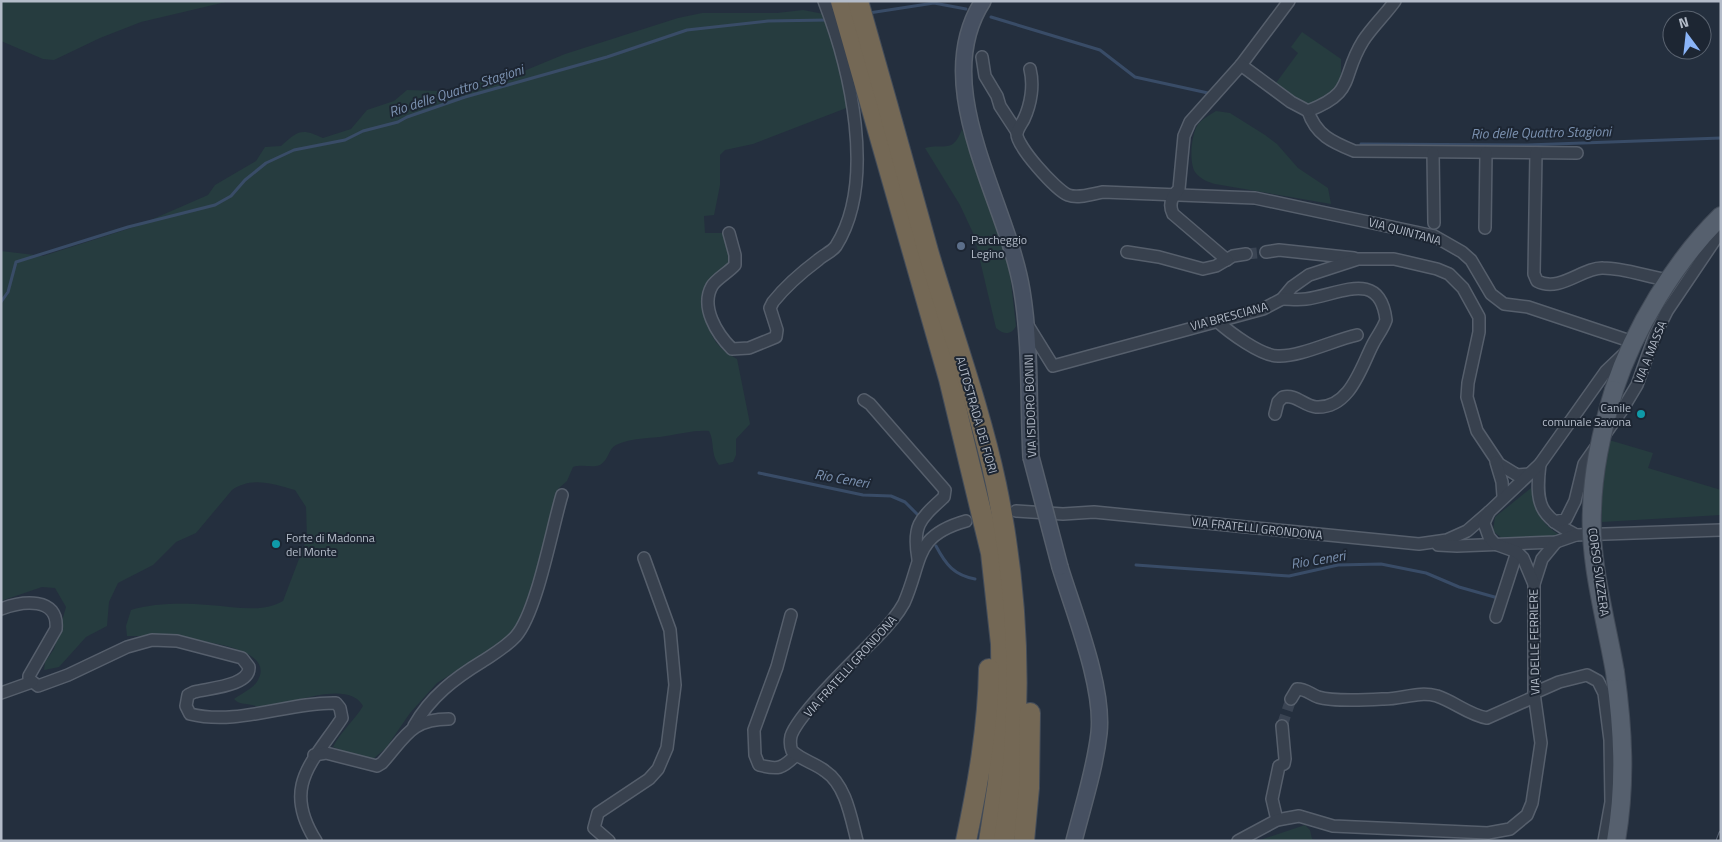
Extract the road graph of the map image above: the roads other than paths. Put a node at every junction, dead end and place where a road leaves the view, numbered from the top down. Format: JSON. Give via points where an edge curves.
{"nodes":[{"id":1,"x":824,"y":1,"type":"edge"},
{"id":2,"x":841,"y":1,"type":"edge"},
{"id":3,"x":858,"y":1,"type":"edge"},
{"id":4,"x":983,"y":1,"type":"edge"},
{"id":5,"x":1289,"y":1,"type":"edge"},
{"id":6,"x":1395,"y":1,"type":"edge"},
{"id":7,"x":982,"y":57,"type":"dead end"},
{"id":8,"x":1241,"y":65,"type":"junction"},
{"id":9,"x":1030,"y":69,"type":"dead end"},
{"id":10,"x":879,"y":105,"type":"junction"},
{"id":11,"x":1308,"y":112,"type":"junction"},
{"id":12,"x":1017,"y":132,"type":"junction"},
{"id":13,"x":1433,"y":153,"type":"junction"},
{"id":14,"x":1486,"y":153,"type":"junction"},
{"id":15,"x":1536,"y":153,"type":"junction"},
{"id":16,"x":1577,"y":153,"type":"dead end"},
{"id":17,"x":1174,"y":194,"type":"junction"},
{"id":18,"x":1721,"y":204,"type":"edge"},
{"id":19,"x":1721,"y":216,"type":"edge"},
{"id":20,"x":1434,"y":223,"type":"dead end"},
{"id":21,"x":1485,"y":228,"type":"dead end"},
{"id":22,"x":1721,"y":231,"type":"edge"},
{"id":23,"x":729,"y":232,"type":"dead end"},
{"id":24,"x":1700,"y":236,"type":"junction"},
{"id":25,"x":1127,"y":252,"type":"dead end"},
{"id":26,"x":1266,"y":252,"type":"tunnel mouth"},
{"id":27,"x":1246,"y":254,"type":"tunnel mouth"},
{"id":28,"x":1358,"y":259,"type":"junction"},
{"id":29,"x":1226,"y":260,"type":"junction"},
{"id":30,"x":1668,"y":280,"type":"junction"},
{"id":31,"x":1282,"y":299,"type":"junction"},
{"id":32,"x":1217,"y":321,"type":"junction"},
{"id":33,"x":1027,"y":324,"type":"junction"},
{"id":34,"x":1357,"y":335,"type":"dead end"},
{"id":35,"x":1632,"y":345,"type":"junction"},
{"id":36,"x":864,"y":400,"type":"dead end"},
{"id":37,"x":1274,"y":414,"type":"dead end"},
{"id":38,"x":1495,"y":460,"type":"junction"},
{"id":39,"x":1540,"y":464,"type":"junction"},
{"id":40,"x":1529,"y":474,"type":"junction"},
{"id":41,"x":562,"y":495,"type":"dead end"},
{"id":42,"x":1503,"y":496,"type":"junction"},
{"id":43,"x":978,"y":500,"type":"junction"},
{"id":44,"x":1016,"y":511,"type":"dead end"},
{"id":45,"x":1488,"y":512,"type":"junction"},
{"id":46,"x":966,"y":521,"type":"dead end"},
{"id":47,"x":1554,"y":522,"type":"junction"},
{"id":48,"x":1721,"y":530,"type":"edge"},
{"id":49,"x":1576,"y":535,"type":"junction"},
{"id":50,"x":1556,"y":542,"type":"junction"},
{"id":51,"x":1419,"y":544,"type":"junction"},
{"id":52,"x":1495,"y":544,"type":"junction"},
{"id":53,"x":1517,"y":552,"type":"junction"},
{"id":54,"x":644,"y":558,"type":"dead end"},
{"id":55,"x":918,"y":559,"type":"junction"},
{"id":56,"x":1011,"y":567,"type":"junction"},
{"id":57,"x":1534,"y":584,"type":"junction"},
{"id":58,"x":1,"y":609,"type":"edge"},
{"id":59,"x":791,"y":615,"type":"dead end"},
{"id":60,"x":1496,"y":617,"type":"dead end"},
{"id":61,"x":32,"y":682,"type":"junction"},
{"id":62,"x":1,"y":693,"type":"edge"},
{"id":63,"x":1294,"y":694,"type":"dead end"},
{"id":64,"x":1534,"y":695,"type":"junction"},
{"id":65,"x":449,"y":719,"type":"dead end"},
{"id":66,"x":414,"y":726,"type":"junction"},
{"id":67,"x":1282,"y":726,"type":"tunnel mouth"},
{"id":68,"x":314,"y":755,"type":"junction"},
{"id":69,"x":796,"y":755,"type":"junction"},
{"id":70,"x":1277,"y":820,"type":"junction"},
{"id":71,"x":316,"y":841,"type":"edge"},
{"id":72,"x":609,"y":841,"type":"edge"},
{"id":73,"x":858,"y":841,"type":"edge"},
{"id":74,"x":966,"y":841,"type":"edge"},
{"id":75,"x":989,"y":841,"type":"edge"},
{"id":76,"x":1004,"y":841,"type":"edge"},
{"id":77,"x":1024,"y":841,"type":"edge"},
{"id":78,"x":1074,"y":841,"type":"edge"},
{"id":79,"x":1238,"y":841,"type":"edge"},
{"id":80,"x":1604,"y":841,"type":"edge"},
{"id":81,"x":1616,"y":841,"type":"edge"}],
"edges":[{"from":1,"to":23,"type":"street","via":[[842,51],[850,93],[855,124],[855,186],[844,232],[834,249],[818,259],[773,302],[770,308],[776,337],[749,348],[732,349],[721,338],[708,304],[712,284],[735,265]]},
{"from":2,"to":10,"type":"highway","name":"AUTOSTRADA DEI FIORI"},
{"from":3,"to":10,"type":"highway","name":"AUTOSTRADA DEI FIORI"},
{"from":4,"to":33,"type":"street","name":"VIA ISIDORO BONINI","via":[[966,46],[963,67],[969,118],[1014,249]]},
{"from":5,"to":8,"type":"street"},
{"from":6,"to":11,"type":"street","via":[[1363,42],[1344,89],[1338,96]]},
{"from":7,"to":12,"type":"street","name":"VIA QUINTANA","via":[[985,76]]},
{"from":8,"to":11,"type":"street"},
{"from":8,"to":17,"type":"street","via":[[1190,122],[1184,136],[1179,189]]},
{"from":9,"to":12,"type":"street","via":[[1030,96]]},
{"from":10,"to":43,"type":"highway","name":"AUTOSTRADA DEI FIORI"},
{"from":10,"to":56,"type":"highway","name":"AUTOSTRADA DEI FIORI","via":[[928,251],[985,440]]},
{"from":11,"to":13,"type":"street","via":[[1320,134],[1354,151]]},
{"from":12,"to":17,"type":"street","name":"VIA QUINTANA","via":[[1024,150],[1068,195],[1102,192]]},
{"from":13,"to":14,"type":"street"},
{"from":13,"to":20,"type":"street"},
{"from":14,"to":15,"type":"street"},
{"from":14,"to":21,"type":"street"},
{"from":15,"to":16,"type":"street"},
{"from":15,"to":30,"type":"street","via":[[1534,276],[1537,281],[1562,282],[1602,267]]},
{"from":17,"to":29,"type":"street","via":[[1171,203],[1173,214]]},
{"from":17,"to":35,"type":"street","name":"VIA QUINTANA","via":[[1255,198],[1434,236],[1462,252],[1491,294],[1504,304],[1528,307]]},
{"from":18,"to":24,"type":"main road"},
{"from":19,"to":24,"type":"main road","name":"CORSO SVIZZERA"},
{"from":22,"to":47,"type":"street","name":"VIA A MASSA","via":[[1666,311],[1637,385],[1584,464],[1571,511],[1566,519]]},
{"from":24,"to":30,"type":"main road","name":"CORSO SVIZZERA"},
{"from":25,"to":29,"type":"street","via":[[1203,268]]},
{"from":26,"to":28,"type":"street","via":[[1279,250]]},
{"from":27,"to":29,"type":"street"},
{"from":28,"to":31,"type":"street","name":"VIA BRESCIANA","via":[[1309,275]]},
{"from":28,"to":38,"type":"street","name":"VIA BRESCIANA","via":[[1394,259],[1437,269],[1449,274],[1463,288],[1478,317],[1479,332],[1467,398],[1477,431]]},
{"from":30,"to":35,"type":"main road","name":"CORSO SVIZZERA"},
{"from":31,"to":32,"type":"street","name":"VIA BRESCIANA","via":[[1263,309]]},
{"from":31,"to":37,"type":"street","via":[[1306,299],[1368,289],[1381,300],[1386,320],[1354,385],[1341,397],[1317,407],[1283,397]]},
{"from":32,"to":33,"type":"street","name":"VIA BRESCIANA","via":[[1053,366]]},
{"from":32,"to":34,"type":"street","via":[[1230,333],[1278,356]]},
{"from":33,"to":78,"type":"street","name":"VIA ISIDORO BONINI","bridge":true,"via":[[1031,457],[1097,699],[1099,732]]},
{"from":35,"to":39,"type":"street","name":"VIA FRATELLI GRONDONA","via":[[1606,371]]},
{"from":35,"to":81,"type":"main road","name":"CORSO SVIZZERA","bridge":true,"via":[[1614,390],[1598,450],[1591,511],[1596,566],[1622,720],[1624,774]]},
{"from":36,"to":55,"type":"street","via":[[945,490],[944,497],[917,527]]},
{"from":38,"to":40,"type":"street","name":"VIA BRESCIANA","via":[[1517,475]]},
{"from":38,"to":42,"type":"street","name":"VIA BRESCIANA"},
{"from":39,"to":40,"type":"street","name":"VIA FRATELLI GRONDONA"},
{"from":39,"to":47,"type":"street","via":[[1537,496],[1544,514]]},
{"from":40,"to":42,"type":"street","name":"VIA FRATELLI GRONDONA"},
{"from":41,"to":66,"type":"street","via":[[532,604],[517,635],[503,649],[444,689],[422,712]]},
{"from":42,"to":45,"type":"street","name":"VIA FRATELLI GRONDONA"},
{"from":43,"to":74,"type":"highway","via":[[987,600],[989,680],[977,790]]},
{"from":43,"to":75,"type":"highway","name":"AUTOSTRADA DEI FIORI","via":[[992,553],[1001,644],[1002,721],[998,783]]},
{"from":44,"to":51,"type":"street","name":"VIA FRATELLI GRONDONA","via":[[1094,512]]},
{"from":45,"to":51,"type":"street","name":"VIA FRATELLI GRONDONA","via":[[1467,531],[1446,540]]},
{"from":45,"to":52,"type":"street","via":[[1485,530]]},
{"from":46,"to":55,"type":"street","name":"VIA FRATELLI GRONDONA","via":[[945,527],[933,535]]},
{"from":47,"to":49,"type":"street"},
{"from":48,"to":49,"type":"street"},
{"from":49,"to":50,"type":"street"},
{"from":50,"to":52,"type":"street"},
{"from":50,"to":57,"type":"street","via":[[1542,559]]},
{"from":51,"to":52,"type":"street"},
{"from":52,"to":53,"type":"street"},
{"from":53,"to":57,"type":"street","name":"VIA DELLE FERRIERE"},
{"from":53,"to":60,"type":"street"},
{"from":54,"to":72,"type":"street","via":[[670,630],[675,685],[667,748],[658,768],[649,779],[598,813],[594,828]]},
{"from":55,"to":69,"type":"street","name":"VIA FRATELLI GRONDONA","via":[[900,611],[816,702],[792,735],[790,746]]},
{"from":56,"to":76,"type":"highway","name":"AUTOSTRADA DEI FIORI","via":[[1017,644],[1017,722],[1013,785]]},
{"from":56,"to":77,"type":"highway","via":[[1023,609],[1028,646],[1029,778]]},
{"from":57,"to":64,"type":"street","name":"VIA DELLE FERRIERE"},
{"from":58,"to":61,"type":"street","via":[[28,602],[45,606],[57,620],[56,629],[29,676]]},
{"from":59,"to":69,"type":"street","via":[[777,667],[754,730],[755,756],[759,765],[775,769],[787,765]]},
{"from":61,"to":62,"type":"street"},
{"from":61,"to":68,"type":"street","via":[[42,686],[127,647],[152,640],[178,641],[242,658],[249,667],[246,679],[188,695],[186,706],[190,714],[205,718],[336,703],[342,718],[323,748]]},
{"from":63,"to":64,"type":"street","via":[[1306,689],[1317,696],[1330,698],[1386,700],[1415,693],[1437,696],[1487,718]]},
{"from":64,"to":70,"type":"street","name":"VIA DELLE FERRIERE","via":[[1541,743],[1532,803],[1527,815],[1510,829],[1488,834],[1332,826],[1299,816]]},
{"from":64,"to":80,"type":"street","via":[[1559,682],[1587,675],[1598,681],[1604,693],[1612,769],[1611,802]]},
{"from":65,"to":66,"type":"street"},
{"from":66,"to":68,"type":"street","via":[[377,766],[326,753]]},
{"from":67,"to":70,"type":"street","via":[[1285,760],[1279,766],[1272,799]]},
{"from":68,"to":71,"type":"street","via":[[304,774],[301,795],[304,816]]},
{"from":69,"to":73,"type":"street","via":[[826,771],[835,780]]},
{"from":70,"to":79,"type":"street","name":"VIA DELLE FERRIERE"}]}
